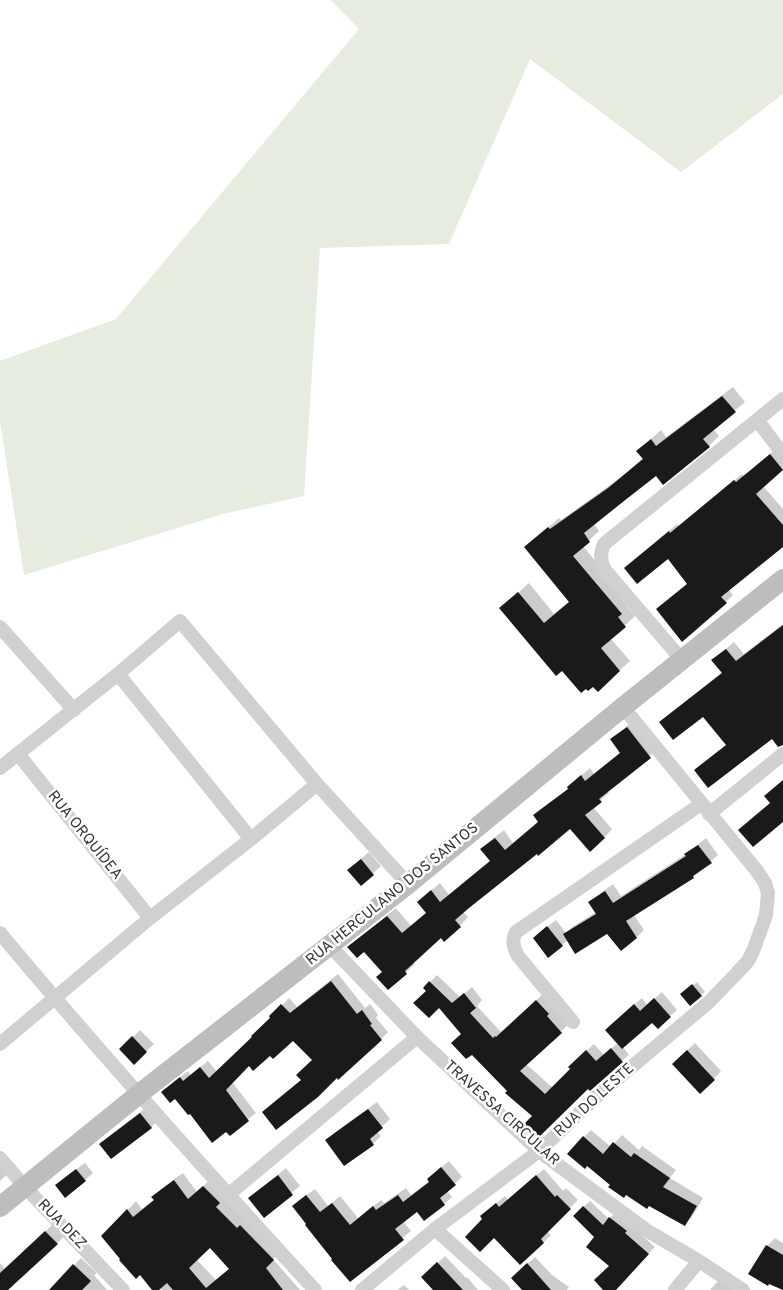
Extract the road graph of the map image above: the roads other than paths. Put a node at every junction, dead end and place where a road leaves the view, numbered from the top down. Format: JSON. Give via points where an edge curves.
{"nodes":[{"id":1,"x":783,"y":399,"type":"edge"},
{"id":2,"x":757,"y":420,"type":"junction"},
{"id":3,"x":783,"y":454,"type":"edge"},
{"id":4,"x":783,"y":579,"type":"edge"},
{"id":5,"x":0,"y":627,"type":"edge"},
{"id":6,"x":682,"y":660,"type":"junction"},
{"id":7,"x":118,"y":674,"type":"junction"},
{"id":8,"x":623,"y":708,"type":"junction"},
{"id":9,"x":74,"y":710,"type":"junction"},
{"id":10,"x":18,"y":754,"type":"junction"},
{"id":11,"x":783,"y":754,"type":"edge"},
{"id":12,"x":0,"y":768,"type":"edge"},
{"id":13,"x":317,"y":784,"type":"junction"},
{"id":14,"x":705,"y":809,"type":"junction"},
{"id":15,"x":251,"y":839,"type":"junction"},
{"id":16,"x":408,"y":884,"type":"junction"},
{"id":17,"x":150,"y":918,"type":"junction"},
{"id":18,"x":0,"y":934,"type":"edge"},
{"id":19,"x":330,"y":946,"type":"junction"},
{"id":20,"x":55,"y":999,"type":"junction"},
{"id":21,"x":573,"y":1022,"type":"dead end"},
{"id":22,"x":417,"y":1037,"type":"junction"},
{"id":23,"x":0,"y":1044,"type":"edge"},
{"id":24,"x":139,"y":1094,"type":"junction"},
{"id":25,"x":539,"y":1151,"type":"junction"},
{"id":26,"x":0,"y":1158,"type":"edge"},
{"id":27,"x":25,"y":1187,"type":"junction"},
{"id":28,"x":228,"y":1195,"type":"junction"},
{"id":29,"x":0,"y":1207,"type":"edge"},
{"id":30,"x":435,"y":1229,"type":"junction"},
{"id":31,"x":699,"y":1261,"type":"junction"},
{"id":32,"x":123,"y":1290,"type":"edge"},
{"id":33,"x":316,"y":1290,"type":"edge"},
{"id":34,"x":362,"y":1290,"type":"edge"},
{"id":35,"x":503,"y":1290,"type":"edge"},
{"id":36,"x":675,"y":1290,"type":"edge"},
{"id":37,"x":743,"y":1290,"type":"edge"}],
"edges":[{"from":1,"to":2,"type":"street"},
{"from":2,"to":3,"type":"street"},
{"from":2,"to":6,"type":"street","via":[[604,544],[601,553],[605,570]]},
{"from":4,"to":6,"type":"street","name":"RUA HERCULANO DOS SANTOS"},
{"from":5,"to":9,"type":"street"},
{"from":6,"to":8,"type":"street","name":"RUA HERCULANO DOS SANTOS"},
{"from":7,"to":9,"type":"street"},
{"from":7,"to":13,"type":"street","via":[[180,621]]},
{"from":7,"to":15,"type":"street"},
{"from":8,"to":14,"type":"street","name":"RUA DO LESTE"},
{"from":8,"to":16,"type":"street","name":"RUA HERCULANO DOS SANTOS"},
{"from":9,"to":10,"type":"street"},
{"from":10,"to":12,"type":"street"},
{"from":10,"to":17,"type":"street","name":"RUA ORQUÍDEA"},
{"from":11,"to":14,"type":"street"},
{"from":13,"to":15,"type":"street"},
{"from":13,"to":16,"type":"street"},
{"from":14,"to":21,"type":"street","via":[[516,932],[513,937],[518,956]]},
{"from":14,"to":25,"type":"street","name":"RUA DO LESTE","via":[[757,871],[768,893],[766,915],[748,961],[709,1002],[597,1096]]},
{"from":15,"to":17,"type":"street"},
{"from":16,"to":19,"type":"street","name":"RUA HERCULANO DOS SANTOS"},
{"from":17,"to":20,"type":"street"},
{"from":18,"to":20,"type":"street"},
{"from":19,"to":22,"type":"street","name":"TRAVESSA CIRCULAR"},
{"from":19,"to":24,"type":"street","name":"RUA HERCULANO DOS SANTOS"},
{"from":20,"to":23,"type":"street"},
{"from":20,"to":24,"type":"street"},
{"from":22,"to":25,"type":"street","name":"TRAVESSA CIRCULAR"},
{"from":22,"to":28,"type":"street"},
{"from":24,"to":27,"type":"street","name":"RUA HERCULANO DOS SANTOS"},
{"from":24,"to":28,"type":"street"},
{"from":25,"to":30,"type":"street","name":"RUA DO LESTE"},
{"from":25,"to":31,"type":"street","name":"TRAVESSA CIRCULAR","via":[[646,1230]]},
{"from":26,"to":27,"type":"street","name":"RUA DEZ"},
{"from":27,"to":29,"type":"street","name":"RUA HERCULANO DOS SANTOS"},
{"from":27,"to":32,"type":"street","name":"RUA DEZ"},
{"from":28,"to":33,"type":"street"},
{"from":30,"to":34,"type":"street","name":"RUA DO LESTE"},
{"from":30,"to":35,"type":"street"},
{"from":31,"to":36,"type":"street"},
{"from":31,"to":37,"type":"street","name":"TRAVESSA CIRCULAR"}]}
